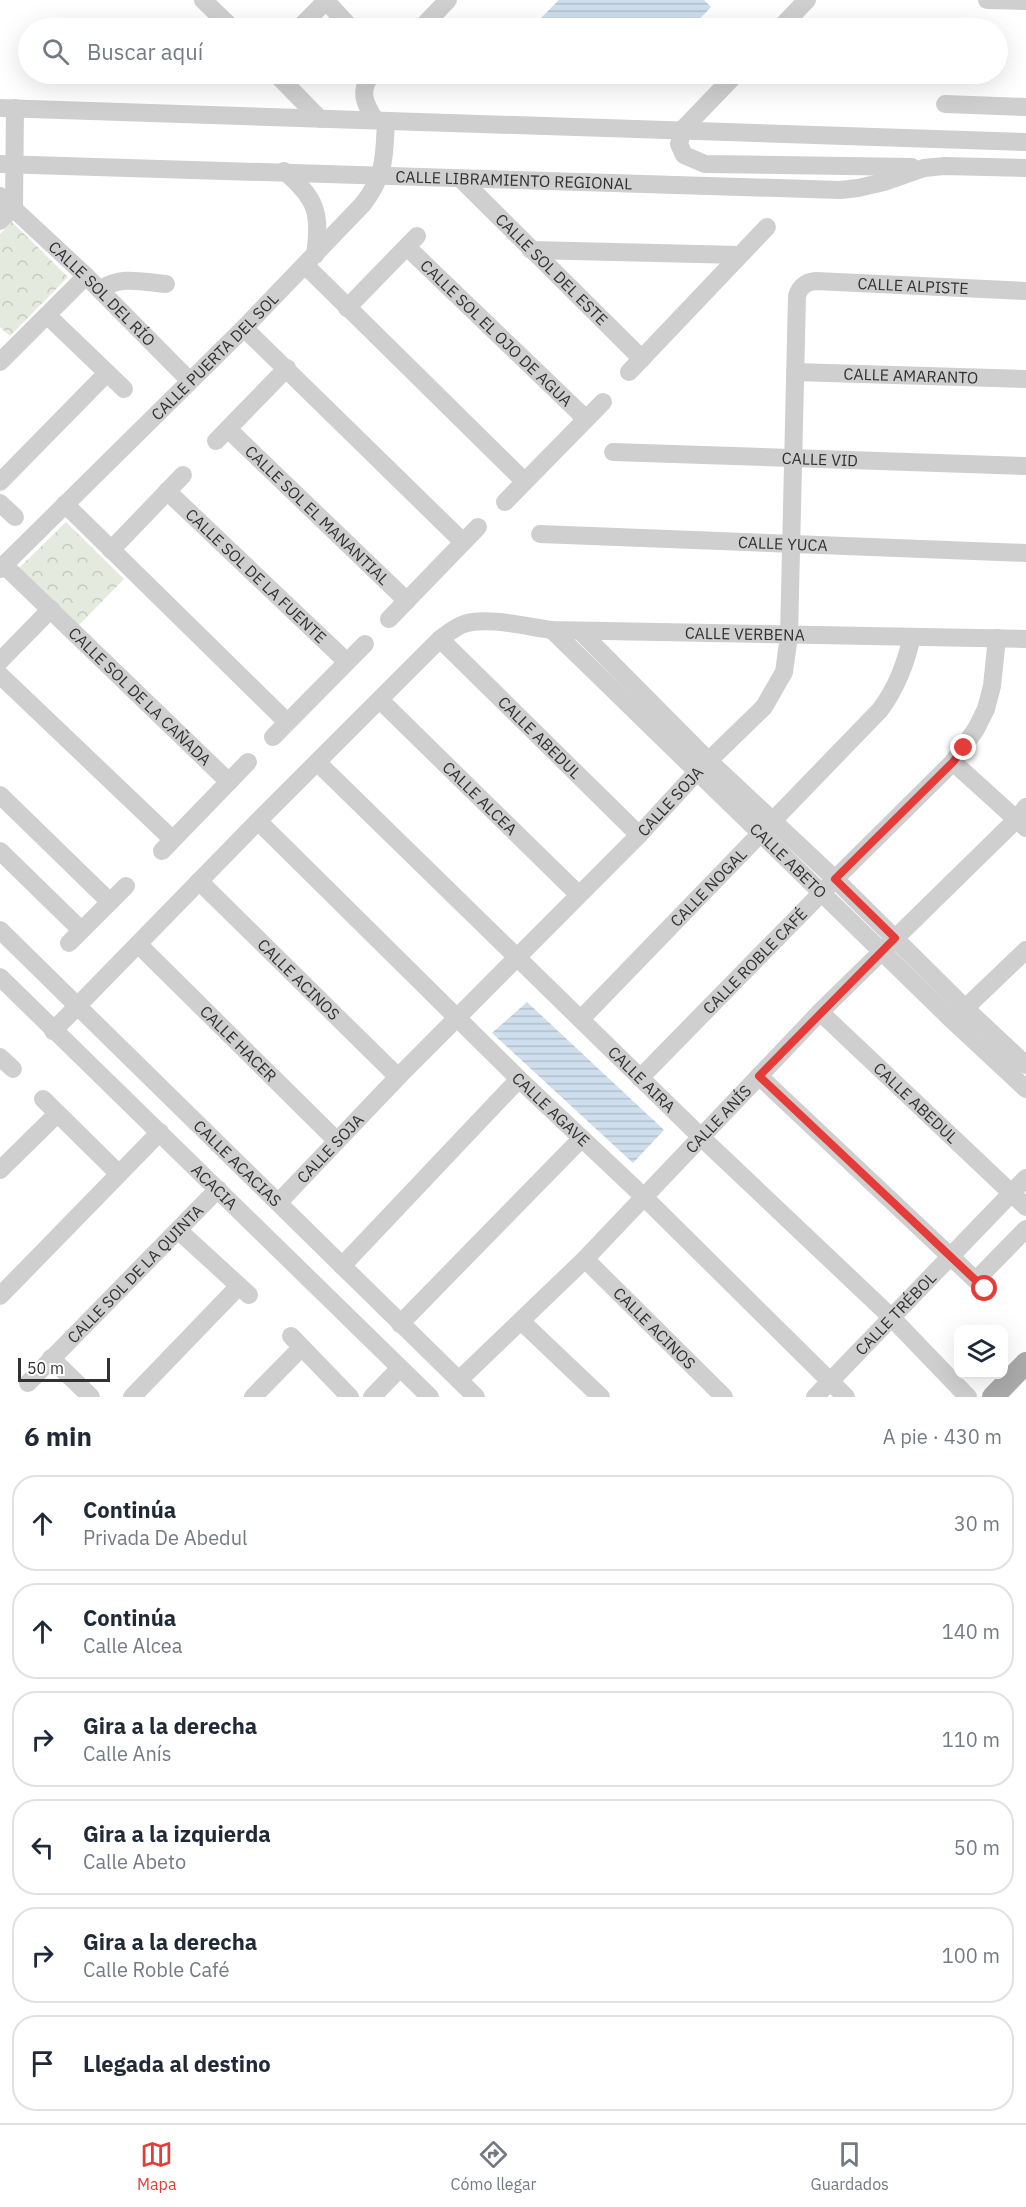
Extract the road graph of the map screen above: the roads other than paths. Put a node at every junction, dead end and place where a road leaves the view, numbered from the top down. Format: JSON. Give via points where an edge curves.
{"nodes":[{"id":1,"x":327,"y":0,"type":"edge"},
{"id":2,"x":448,"y":0,"type":"edge"},
{"id":3,"x":807,"y":0,"type":"edge"},
{"id":4,"x":987,"y":0,"type":"edge"},
{"id":5,"x":1026,"y":1,"type":"edge"},
{"id":6,"x":210,"y":2,"type":"edge"},
{"id":7,"x":224,"y":18,"type":"edge"},
{"id":8,"x":309,"y":18,"type":"edge"},
{"id":9,"x":342,"y":18,"type":"edge"},
{"id":10,"x":431,"y":18,"type":"edge"},
{"id":11,"x":790,"y":18,"type":"edge"},
{"id":12,"x":286,"y":84,"type":"edge"},
{"id":13,"x":366,"y":84,"type":"edge"},
{"id":14,"x":726,"y":84,"type":"edge"},
{"id":15,"x":945,"y":104,"type":"dead end"},
{"id":16,"x":1026,"y":107,"type":"edge"},
{"id":17,"x":7,"y":108,"type":"edge"},
{"id":18,"x":320,"y":118,"type":"junction"},
{"id":19,"x":381,"y":121,"type":"junction"},
{"id":20,"x":683,"y":129,"type":"junction"},
{"id":21,"x":1026,"y":142,"type":"edge"},
{"id":22,"x":8,"y":164,"type":"edge"},
{"id":23,"x":924,"y":168,"type":"junction"},
{"id":24,"x":1026,"y":168,"type":"edge"},
{"id":25,"x":284,"y":171,"type":"junction"},
{"id":26,"x":381,"y":176,"type":"junction"},
{"id":27,"x":461,"y":179,"type":"junction"},
{"id":28,"x":7,"y":202,"type":"edge"},
{"id":29,"x":0,"y":221,"type":"edge"},
{"id":30,"x":767,"y":227,"type":"dead end"},
{"id":31,"x":531,"y":250,"type":"junction"},
{"id":32,"x":740,"y":255,"type":"junction"},
{"id":33,"x":310,"y":260,"type":"junction"},
{"id":34,"x":86,"y":276,"type":"junction"},
{"id":35,"x":166,"y":284,"type":"dead end"},
{"id":36,"x":801,"y":288,"type":"joint"},
{"id":37,"x":100,"y":290,"type":"junction"},
{"id":38,"x":1026,"y":291,"type":"edge"},
{"id":39,"x":347,"y":308,"type":"junction"},
{"id":40,"x":47,"y":315,"type":"junction"},
{"id":41,"x":244,"y":328,"type":"junction"},
{"id":42,"x":642,"y":359,"type":"junction"},
{"id":43,"x":0,"y":362,"type":"edge"},
{"id":44,"x":287,"y":368,"type":"junction"},
{"id":45,"x":629,"y":372,"type":"dead end"},
{"id":46,"x":795,"y":372,"type":"junction"},
{"id":47,"x":107,"y":374,"type":"junction"},
{"id":48,"x":1026,"y":380,"type":"edge"},
{"id":49,"x":190,"y":381,"type":"junction"},
{"id":50,"x":124,"y":389,"type":"dead end"},
{"id":51,"x":603,"y":402,"type":"dead end"},
{"id":52,"x":586,"y":419,"type":"junction"},
{"id":53,"x":613,"y":452,"type":"dead end"},
{"id":54,"x":793,"y":458,"type":"junction"},
{"id":55,"x":1026,"y":466,"type":"edge"},
{"id":56,"x":183,"y":475,"type":"dead end"},
{"id":57,"x":524,"y":481,"type":"junction"},
{"id":58,"x":0,"y":482,"type":"edge"},
{"id":59,"x":167,"y":491,"type":"junction"},
{"id":60,"x":0,"y":502,"type":"edge"},
{"id":61,"x":505,"y":502,"type":"dead end"},
{"id":62,"x":65,"y":504,"type":"junction"},
{"id":63,"x":15,"y":517,"type":"dead end"},
{"id":64,"x":478,"y":527,"type":"dead end"},
{"id":65,"x":540,"y":534,"type":"dead end"},
{"id":66,"x":463,"y":543,"type":"junction"},
{"id":67,"x":790,"y":544,"type":"junction"},
{"id":68,"x":111,"y":550,"type":"junction"},
{"id":69,"x":1026,"y":553,"type":"edge"},
{"id":70,"x":2,"y":567,"type":"edge"},
{"id":71,"x":407,"y":601,"type":"junction"},
{"id":72,"x":51,"y":609,"type":"junction"},
{"id":73,"x":389,"y":619,"type":"dead end"},
{"id":74,"x":552,"y":630,"type":"junction"},
{"id":75,"x":580,"y":631,"type":"junction"},
{"id":76,"x":789,"y":636,"type":"junction"},
{"id":77,"x":912,"y":637,"type":"junction"},
{"id":78,"x":997,"y":638,"type":"junction"},
{"id":79,"x":440,"y":639,"type":"junction"},
{"id":80,"x":1026,"y":639,"type":"edge"},
{"id":81,"x":365,"y":644,"type":"dead end"},
{"id":82,"x":0,"y":661,"type":"edge"},
{"id":83,"x":346,"y":661,"type":"junction"},
{"id":84,"x":0,"y":675,"type":"edge"},
{"id":85,"x":380,"y":700,"type":"junction"},
{"id":86,"x":287,"y":722,"type":"junction"},
{"id":87,"x":273,"y":737,"type":"dead end"},
{"id":88,"x":248,"y":762,"type":"dead end"},
{"id":89,"x":317,"y":762,"type":"junction"},
{"id":90,"x":953,"y":762,"type":"junction"},
{"id":91,"x":703,"y":766,"type":"junction"},
{"id":92,"x":229,"y":782,"type":"junction"},
{"id":93,"x":0,"y":795,"type":"edge"},
{"id":94,"x":1023,"y":818,"type":"edge"},
{"id":95,"x":258,"y":821,"type":"junction"},
{"id":96,"x":767,"y":827,"type":"junction"},
{"id":97,"x":639,"y":835,"type":"junction"},
{"id":98,"x":0,"y":851,"type":"edge"},
{"id":99,"x":199,"y":881,"type":"junction"},
{"id":100,"x":828,"y":885,"type":"junction"},
{"id":101,"x":126,"y":886,"type":"dead end"},
{"id":102,"x":579,"y":895,"type":"junction"},
{"id":103,"x":110,"y":902,"type":"junction"},
{"id":104,"x":0,"y":930,"type":"edge"},
{"id":105,"x":139,"y":945,"type":"junction"},
{"id":106,"x":888,"y":945,"type":"junction"},
{"id":107,"x":1026,"y":950,"type":"edge"},
{"id":108,"x":516,"y":957,"type":"junction"},
{"id":109,"x":0,"y":977,"type":"edge"},
{"id":110,"x":77,"y":1008,"type":"junction"},
{"id":111,"x":820,"y":1012,"type":"junction"},
{"id":112,"x":958,"y":1014,"type":"junction"},
{"id":113,"x":457,"y":1018,"type":"junction"},
{"id":114,"x":581,"y":1019,"type":"junction"},
{"id":115,"x":53,"y":1031,"type":"junction"},
{"id":116,"x":1026,"y":1065,"type":"edge"},
{"id":117,"x":759,"y":1076,"type":"junction"},
{"id":118,"x":398,"y":1077,"type":"junction"},
{"id":119,"x":640,"y":1078,"type":"junction"},
{"id":120,"x":519,"y":1079,"type":"junction"},
{"id":121,"x":1026,"y":1089,"type":"edge"},
{"id":122,"x":43,"y":1099,"type":"dead end"},
{"id":123,"x":57,"y":1114,"type":"junction"},
{"id":124,"x":160,"y":1132,"type":"junction"},
{"id":125,"x":581,"y":1138,"type":"junction"},
{"id":126,"x":702,"y":1138,"type":"junction"},
{"id":127,"x":337,"y":1141,"type":"junction"},
{"id":128,"x":0,"y":1170,"type":"edge"},
{"id":129,"x":119,"y":1174,"type":"junction"},
{"id":130,"x":1026,"y":1178,"type":"edge"},
{"id":131,"x":218,"y":1188,"type":"junction"},
{"id":132,"x":1012,"y":1193,"type":"junction"},
{"id":133,"x":644,"y":1197,"type":"junction"},
{"id":134,"x":279,"y":1202,"type":"junction"},
{"id":135,"x":1026,"y":1207,"type":"edge"},
{"id":136,"x":1026,"y":1229,"type":"edge"},
{"id":137,"x":178,"y":1230,"type":"junction"},
{"id":138,"x":952,"y":1257,"type":"junction"},
{"id":139,"x":585,"y":1259,"type":"junction"},
{"id":140,"x":342,"y":1266,"type":"junction"},
{"id":141,"x":0,"y":1296,"type":"edge"},
{"id":142,"x":891,"y":1317,"type":"junction"},
{"id":143,"x":521,"y":1321,"type":"junction"},
{"id":144,"x":400,"y":1324,"type":"junction"},
{"id":145,"x":51,"y":1358,"type":"junction"},
{"id":146,"x":1026,"y":1363,"type":"edge"},
{"id":147,"x":399,"y":1369,"type":"junction"},
{"id":148,"x":459,"y":1380,"type":"junction"},
{"id":149,"x":830,"y":1381,"type":"junction"},
{"id":150,"x":28,"y":1383,"type":"dead end"},
{"id":151,"x":92,"y":1397,"type":"edge"},
{"id":152,"x":132,"y":1397,"type":"edge"},
{"id":153,"x":253,"y":1397,"type":"edge"},
{"id":154,"x":350,"y":1397,"type":"edge"},
{"id":155,"x":372,"y":1397,"type":"edge"},
{"id":156,"x":430,"y":1397,"type":"edge"},
{"id":157,"x":476,"y":1397,"type":"edge"},
{"id":158,"x":601,"y":1397,"type":"edge"},
{"id":159,"x":724,"y":1397,"type":"edge"},
{"id":160,"x":815,"y":1397,"type":"edge"},
{"id":161,"x":846,"y":1397,"type":"edge"},
{"id":162,"x":968,"y":1397,"type":"edge"},
{"id":163,"x":993,"y":1397,"type":"edge"}],
"edges":[{"from":1,"to":8,"type":"street"},
{"from":1,"to":9,"type":"street"},
{"from":2,"to":10,"type":"street"},
{"from":3,"to":11,"type":"street"},
{"from":4,"to":5,"type":"street"},
{"from":6,"to":7,"type":"street"},
{"from":12,"to":18,"type":"street"},
{"from":13,"to":19,"type":"street","via":[[365,104]]},
{"from":14,"to":20,"type":"street"},
{"from":15,"to":16,"type":"street"},
{"from":17,"to":18,"type":"street"},
{"from":17,"to":22,"type":"street"},
{"from":18,"to":19,"type":"street"},
{"from":19,"to":20,"type":"street"},
{"from":19,"to":26,"type":"street","name":"CALLE PUERTA DEL SOL"},
{"from":20,"to":21,"type":"street"},
{"from":20,"to":23,"type":"street","via":[[680,144],[684,155],[705,164]]},
{"from":22,"to":25,"type":"street","name":"CALLE LIBRAMIENTO REGIONAL"},
{"from":22,"to":28,"type":"street"},
{"from":23,"to":24,"type":"street","name":"CALLE LIBRAMIENTO REGIONAL"},
{"from":23,"to":27,"type":"street","name":"CALLE LIBRAMIENTO REGIONAL","via":[[840,190]]},
{"from":25,"to":26,"type":"street","name":"CALLE LIBRAMIENTO REGIONAL"},
{"from":25,"to":33,"type":"street","via":[[312,201],[317,228]]},
{"from":26,"to":27,"type":"street","name":"CALLE LIBRAMIENTO REGIONAL"},
{"from":26,"to":33,"type":"street","name":"CALLE PUERTA DEL SOL","via":[[363,204]]},
{"from":27,"to":31,"type":"street","name":"CALLE SOL DEL ESTE"},
{"from":28,"to":29,"type":"street"},
{"from":28,"to":34,"type":"street","name":"CALLE SOL DEL RÍO"},
{"from":30,"to":32,"type":"street"},
{"from":31,"to":32,"type":"street"},
{"from":31,"to":42,"type":"street","name":"CALLE SOL DEL ESTE"},
{"from":32,"to":42,"type":"street"},
{"from":33,"to":39,"type":"street"},
{"from":33,"to":41,"type":"street","name":"CALLE PUERTA DEL SOL"},
{"from":34,"to":37,"type":"street","name":"CALLE SOL DEL RÍO"},
{"from":34,"to":40,"type":"street"},
{"from":35,"to":37,"type":"street","via":[[118,280]]},
{"from":36,"to":38,"type":"street","name":"CALLE ALPISTE","via":[[816,281]]},
{"from":36,"to":46,"type":"street","name":"CALLE SOJA","via":[[797,296]]},
{"from":37,"to":49,"type":"street","name":"CALLE SOL DEL RÍO"},
{"from":39,"to":52,"type":"street","name":"CALLE SOL EL OJO DE AGUA","via":[[412,242]]},
{"from":39,"to":57,"type":"street"},
{"from":40,"to":43,"type":"street"},
{"from":40,"to":47,"type":"street"},
{"from":41,"to":44,"type":"street"},
{"from":41,"to":49,"type":"street","name":"CALLE PUERTA DEL SOL"},
{"from":42,"to":45,"type":"street"},
{"from":44,"to":66,"type":"street"},
{"from":44,"to":71,"type":"street","name":"CALLE SOL EL MANANTIAL","via":[[222,435]]},
{"from":46,"to":48,"type":"street","name":"CALLE AMARANTO"},
{"from":46,"to":54,"type":"street","name":"CALLE SOJA"},
{"from":47,"to":50,"type":"street"},
{"from":47,"to":58,"type":"street"},
{"from":49,"to":62,"type":"street","name":"CALLE PUERTA DEL SOL"},
{"from":51,"to":52,"type":"street","name":"CALLE SOL EL OJO DE AGUA"},
{"from":52,"to":57,"type":"street","name":"CALLE SOL EL OJO DE AGUA"},
{"from":53,"to":54,"type":"street","name":"CALLE VID"},
{"from":54,"to":55,"type":"street","name":"CALLE VID"},
{"from":54,"to":67,"type":"street","name":"CALLE SOJA"},
{"from":56,"to":59,"type":"street"},
{"from":57,"to":61,"type":"street","name":"CALLE SOL EL OJO DE AGUA"},
{"from":59,"to":68,"type":"street"},
{"from":59,"to":83,"type":"street","name":"CALLE SOL DE LA FUENTE"},
{"from":60,"to":63,"type":"street"},
{"from":62,"to":68,"type":"street"},
{"from":62,"to":70,"type":"street","name":"CALLE PUERTA DEL SOL"},
{"from":64,"to":66,"type":"street"},
{"from":65,"to":67,"type":"street","name":"CALLE YUCA"},
{"from":66,"to":71,"type":"street"},
{"from":67,"to":69,"type":"street","name":"CALLE YUCA"},
{"from":67,"to":76,"type":"street","name":"CALLE SOJA"},
{"from":68,"to":86,"type":"street"},
{"from":70,"to":72,"type":"street","name":"CALLE SOL DE LA CAÑADA"},
{"from":71,"to":73,"type":"street"},
{"from":72,"to":82,"type":"street"},
{"from":72,"to":92,"type":"street","name":"CALLE SOL DE LA CAÑADA"},
{"from":74,"to":75,"type":"street","name":"CALLE VERBENA"},
{"from":74,"to":79,"type":"street","name":"CALLE VERBENA","via":[[488,622],[464,624]]},
{"from":74,"to":91,"type":"street","name":"CALLE ABETO"},
{"from":75,"to":76,"type":"street","name":"CALLE VERBENA"},
{"from":75,"to":91,"type":"street","name":"CALLE ABETO"},
{"from":76,"to":77,"type":"street","name":"CALLE VERBENA"},
{"from":76,"to":91,"type":"street","name":"CALLE SOJA","via":[[784,672],[776,690],[764,707]]},
{"from":77,"to":78,"type":"street","name":"CALLE VERBENA"},
{"from":77,"to":96,"type":"street","name":"CALLE NOGAL","via":[[898,683],[884,704]]},
{"from":78,"to":80,"type":"street","name":"CALLE VERBENA"},
{"from":78,"to":90,"type":"street","name":"CALLE ROBLE CAFÉ","via":[[986,709]]},
{"from":79,"to":85,"type":"street"},
{"from":79,"to":97,"type":"street","name":"CALLE ABEDUL"},
{"from":81,"to":83,"type":"street"},
{"from":83,"to":86,"type":"street"},
{"from":84,"to":92,"type":"street","via":[[167,845]]},
{"from":85,"to":89,"type":"street"},
{"from":85,"to":102,"type":"street","name":"CALLE ALCEA"},
{"from":86,"to":87,"type":"street"},
{"from":88,"to":92,"type":"street"},
{"from":89,"to":95,"type":"street"},
{"from":89,"to":108,"type":"street","name":"CALLE AIRA"},
{"from":90,"to":94,"type":"street"},
{"from":90,"to":100,"type":"street","name":"CALLE ROBLE CAFÉ"},
{"from":91,"to":96,"type":"street","name":"CALLE ABETO"},
{"from":91,"to":97,"type":"street","name":"CALLE SOJA"},
{"from":93,"to":103,"type":"street"},
{"from":94,"to":106,"type":"street","name":"CALLE ANÍS"},
{"from":95,"to":99,"type":"street"},
{"from":95,"to":113,"type":"street","name":"CALLE AGAVE"},
{"from":96,"to":100,"type":"street","name":"CALLE ABETO"},
{"from":96,"to":114,"type":"street","name":"CALLE NOGAL"},
{"from":97,"to":102,"type":"street","name":"CALLE SOJA"},
{"from":98,"to":103,"type":"street","via":[[75,937]]},
{"from":99,"to":105,"type":"street"},
{"from":99,"to":118,"type":"street","name":"CALLE ACINOS"},
{"from":100,"to":106,"type":"street","name":"CALLE ABETO"},
{"from":100,"to":119,"type":"street","name":"CALLE ROBLE CAFÉ"},
{"from":101,"to":103,"type":"street"},
{"from":102,"to":108,"type":"street","name":"CALLE SOJA"},
{"from":104,"to":110,"type":"street","name":"CALLE ACACIAS"},
{"from":105,"to":110,"type":"street"},
{"from":105,"to":127,"type":"street","name":"CALLE HACER"},
{"from":106,"to":111,"type":"street","name":"CALLE ANÍS"},
{"from":106,"to":112,"type":"street","name":"CALLE ABETO"},
{"from":107,"to":112,"type":"street"},
{"from":108,"to":113,"type":"street","name":"CALLE SOJA"},
{"from":108,"to":114,"type":"street","name":"CALLE AIRA"},
{"from":109,"to":115,"type":"street","name":"ACACIA"},
{"from":110,"to":115,"type":"street"},
{"from":110,"to":134,"type":"street","name":"CALLE ACACIAS"},
{"from":111,"to":117,"type":"street","name":"CALLE ANÍS"},
{"from":111,"to":132,"type":"street","name":"CALLE ABEDUL"},
{"from":112,"to":116,"type":"street","name":"CALLE ABETO"},
{"from":112,"to":121,"type":"street","name":"CALLE ABETO"},
{"from":113,"to":118,"type":"street","name":"CALLE SOJA"},
{"from":113,"to":120,"type":"street","name":"CALLE AGAVE"},
{"from":114,"to":119,"type":"street","name":"CALLE AIRA"},
{"from":115,"to":124,"type":"street","name":"ACACIA"},
{"from":117,"to":126,"type":"street","name":"CALLE ANÍS"},
{"from":117,"to":138,"type":"street"},
{"from":118,"to":127,"type":"street","name":"CALLE SOJA"},
{"from":119,"to":126,"type":"street","name":"CALLE AIRA"},
{"from":120,"to":125,"type":"street","name":"CALLE AGAVE"},
{"from":120,"to":140,"type":"street"},
{"from":122,"to":123,"type":"street"},
{"from":123,"to":128,"type":"street"},
{"from":123,"to":129,"type":"street"},
{"from":124,"to":129,"type":"street"},
{"from":124,"to":131,"type":"street","name":"ACACIA"},
{"from":125,"to":133,"type":"street","name":"CALLE AGAVE"},
{"from":125,"to":144,"type":"street"},
{"from":126,"to":133,"type":"street","name":"CALLE ANÍS"},
{"from":126,"to":142,"type":"street","name":"CALLE AIRA"},
{"from":127,"to":134,"type":"street","name":"CALLE SOJA"},
{"from":129,"to":141,"type":"street"},
{"from":130,"to":132,"type":"street","name":"CALLE TRÉBOL"},
{"from":131,"to":137,"type":"street","name":"CALLE SOL DE LA QUINTA"},
{"from":131,"to":147,"type":"street","name":"ACACIA"},
{"from":132,"to":135,"type":"street","name":"CALLE ABEDUL"},
{"from":132,"to":138,"type":"street","name":"CALLE TRÉBOL"},
{"from":133,"to":139,"type":"street","name":"CALLE ANÍS"},
{"from":133,"to":149,"type":"street","name":"CALLE AGAVE"},
{"from":134,"to":140,"type":"street","name":"CALLE ACACIAS"},
{"from":136,"to":138,"type":"street","via":[[981,1285]]},
{"from":137,"to":145,"type":"street","name":"CALLE SOL DE LA QUINTA"},
{"from":137,"to":152,"type":"street","via":[[244,1291]]},
{"from":138,"to":142,"type":"street","name":"CALLE TRÉBOL"},
{"from":139,"to":143,"type":"street","name":"CALLE ANÍS"},
{"from":139,"to":159,"type":"street","name":"CALLE ACINOS"},
{"from":140,"to":144,"type":"street","name":"CALLE ACACIAS"},
{"from":142,"to":149,"type":"street","name":"CALLE TRÉBOL"},
{"from":142,"to":162,"type":"street","name":"CALLE AIRA"},
{"from":143,"to":148,"type":"street","name":"CALLE ANÍS"},
{"from":143,"to":158,"type":"street"},
{"from":144,"to":148,"type":"street","name":"CALLE ACACIAS"},
{"from":145,"to":150,"type":"street","name":"CALLE SOL DE LA QUINTA"},
{"from":145,"to":151,"type":"street"},
{"from":146,"to":163,"type":"main road"},
{"from":147,"to":155,"type":"street"},
{"from":147,"to":156,"type":"street","name":"ACACIA"},
{"from":148,"to":157,"type":"street","name":"CALLE ACACIAS"},
{"from":149,"to":160,"type":"street","name":"CALLE TRÉBOL"},
{"from":149,"to":161,"type":"street","name":"CALLE AGAVE"},
{"from":153,"to":154,"type":"street","via":[[296,1342]]}]}
